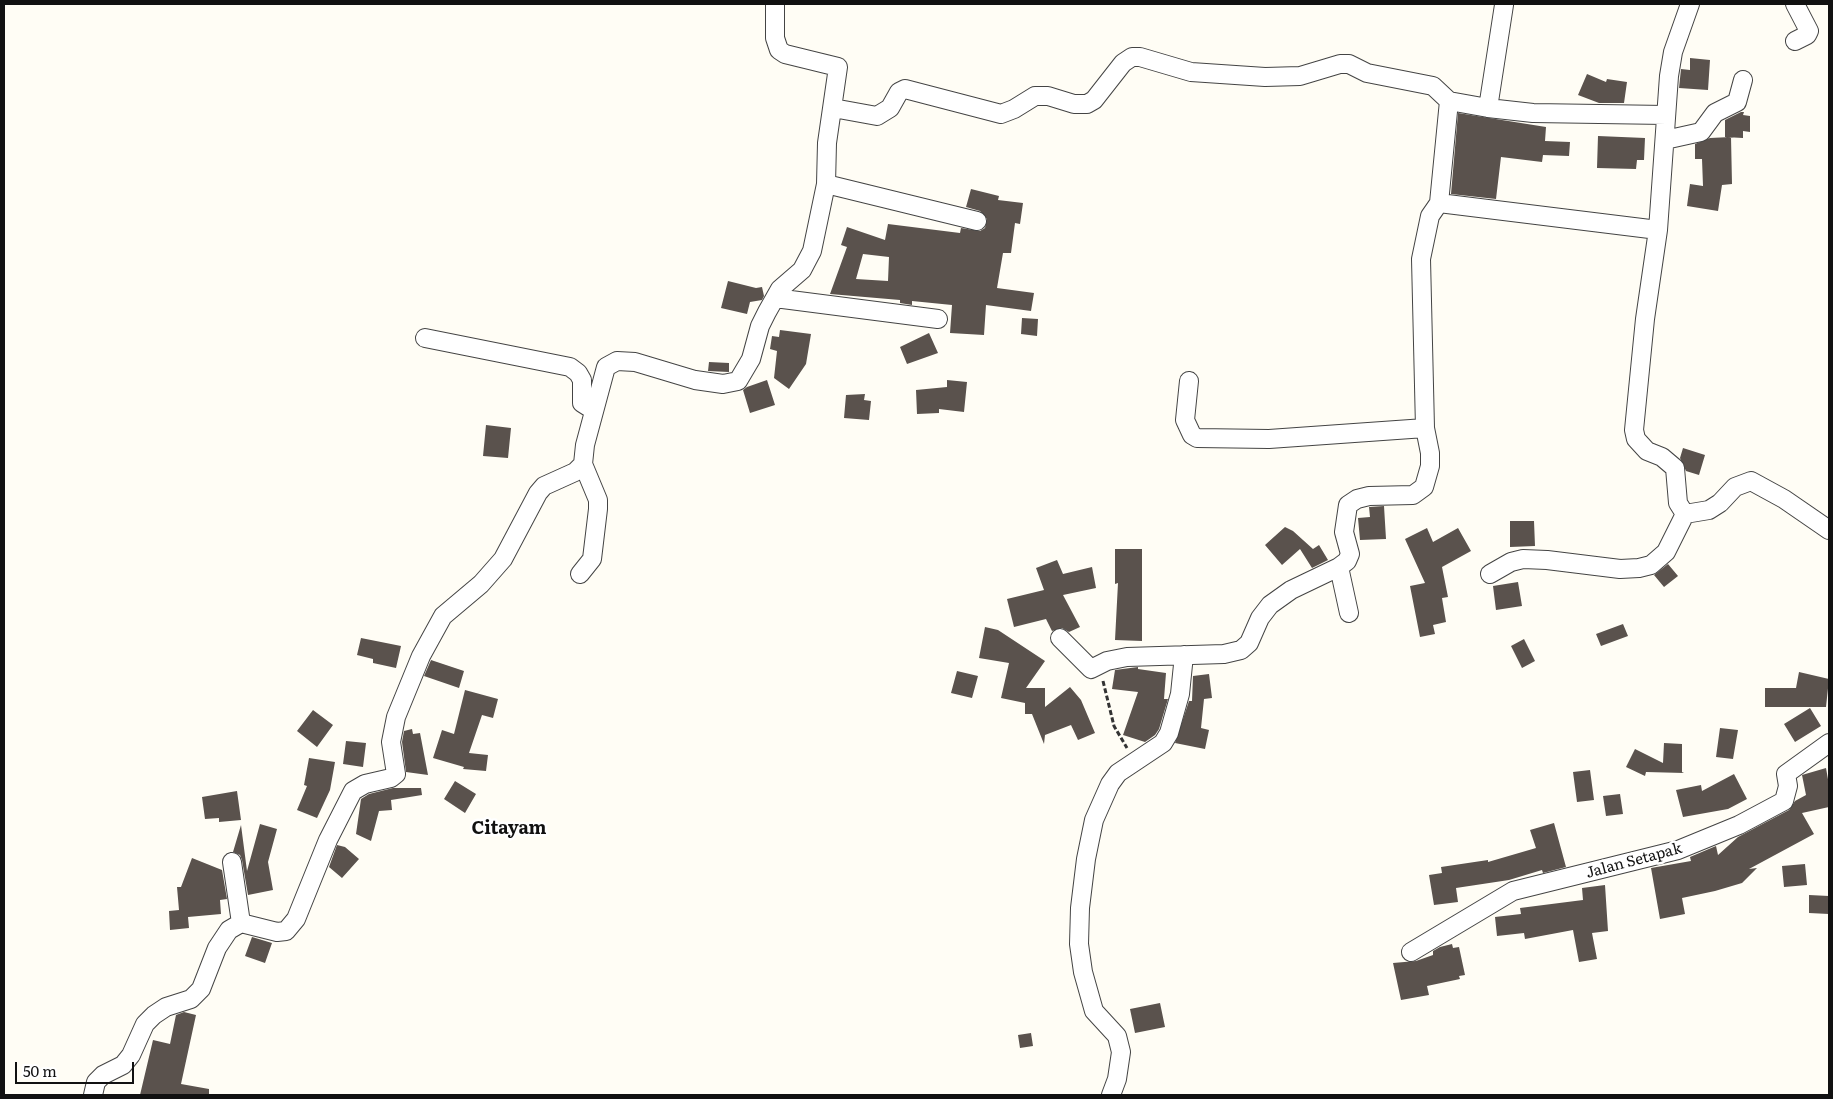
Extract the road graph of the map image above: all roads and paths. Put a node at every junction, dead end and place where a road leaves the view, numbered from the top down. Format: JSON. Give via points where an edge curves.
{"nodes":[{"id":1,"x":775,"y":4,"type":"edge"},
{"id":2,"x":1690,"y":4,"type":"edge"},
{"id":3,"x":1795,"y":4,"type":"edge"},
{"id":4,"x":1504,"y":5,"type":"dead end"},
{"id":5,"x":1795,"y":41,"type":"dead end"},
{"id":6,"x":1743,"y":80,"type":"dead end"},
{"id":7,"x":1449,"y":100,"type":"junction"},
{"id":8,"x":833,"y":108,"type":"junction"},
{"id":9,"x":1488,"y":108,"type":"junction"},
{"id":10,"x":1666,"y":115,"type":"junction"},
{"id":11,"x":1665,"y":140,"type":"junction"},
{"id":12,"x":826,"y":184,"type":"junction"},
{"id":13,"x":1439,"y":203,"type":"junction"},
{"id":14,"x":977,"y":221,"type":"dead end"},
{"id":15,"x":1658,"y":230,"type":"junction"},
{"id":16,"x":774,"y":298,"type":"junction"},
{"id":17,"x":938,"y":319,"type":"dead end"},
{"id":18,"x":425,"y":338,"type":"dead end"},
{"id":19,"x":1189,"y":382,"type":"dead end"},
{"id":20,"x":593,"y":410,"type":"junction"},
{"id":21,"x":1425,"y":428,"type":"junction"},
{"id":22,"x":583,"y":464,"type":"junction"},
{"id":23,"x":1686,"y":514,"type":"junction"},
{"id":24,"x":1829,"y":530,"type":"edge"},
{"id":25,"x":1340,"y":567,"type":"junction"},
{"id":26,"x":580,"y":574,"type":"dead end"},
{"id":27,"x":1490,"y":574,"type":"dead end"},
{"id":28,"x":1349,"y":613,"type":"dead end"},
{"id":29,"x":1060,"y":638,"type":"dead end"},
{"id":30,"x":1184,"y":655,"type":"junction"},
{"id":31,"x":1091,"y":669,"type":"junction"},
{"id":32,"x":1829,"y":743,"type":"edge"},
{"id":33,"x":1134,"y":761,"type":"junction"},
{"id":34,"x":232,"y":862,"type":"dead end"},
{"id":35,"x":241,"y":923,"type":"junction"},
{"id":36,"x":1411,"y":952,"type":"dead end"},
{"id":37,"x":94,"y":1095,"type":"edge"},
{"id":38,"x":1111,"y":1095,"type":"edge"}],
"edges":[{"from":1,"to":8,"type":"street","via":[[775,38],[779,50],[838,67]]},
{"from":2,"to":10,"type":"street","via":[[1673,52]]},
{"from":3,"to":5,"type":"street","via":[[1809,31],[1807,36]]},
{"from":4,"to":9,"type":"street"},
{"from":6,"to":11,"type":"street","via":[[1737,102],[1715,114],[1701,132]]},
{"from":7,"to":8,"type":"street","via":[[1433,86],[1367,73],[1349,64],[1300,76],[1265,77],[1191,72],[1132,57],[1122,63],[1088,104],[1035,96],[1001,114],[905,89],[899,92],[890,108],[877,116]]},
{"from":7,"to":9,"type":"street"},
{"from":7,"to":13,"type":"street"},
{"from":8,"to":12,"type":"street","via":[[827,143]]},
{"from":9,"to":10,"type":"street","via":[[1533,113]]},
{"from":10,"to":11,"type":"street"},
{"from":11,"to":15,"type":"street"},
{"from":12,"to":14,"type":"street"},
{"from":12,"to":16,"type":"street","via":[[808,261]]},
{"from":13,"to":15,"type":"street"},
{"from":13,"to":21,"type":"street","via":[[1430,216],[1421,259]]},
{"from":15,"to":23,"type":"street","via":[[1634,430],[1640,446],[1675,468],[1678,503]]},
{"from":16,"to":17,"type":"street"},
{"from":16,"to":20,"type":"street","via":[[760,326],[751,360],[738,381],[723,384],[695,380],[642,364],[617,361],[606,367]]},
{"from":18,"to":20,"type":"street","via":[[570,367],[582,380],[582,403]]},
{"from":19,"to":21,"type":"street","via":[[1185,420],[1197,438],[1269,439]]},
{"from":20,"to":22,"type":"street"},
{"from":21,"to":25,"type":"street","via":[[1430,460],[1424,488],[1413,495],[1369,496],[1348,505],[1344,532],[1350,554]]},
{"from":22,"to":26,"type":"street","via":[[598,500],[598,510],[592,559]]},
{"from":22,"to":35,"type":"street","via":[[575,472],[544,486],[503,559],[481,584],[443,616],[421,656],[396,717],[392,742],[396,774],[365,784],[353,792],[328,840],[296,919],[286,931],[277,932]]},
{"from":23,"to":24,"type":"street","via":[[1709,510],[1735,487],[1751,481],[1784,498]]},
{"from":23,"to":27,"type":"street","via":[[1666,552],[1651,565],[1620,569],[1523,559]]},
{"from":25,"to":28,"type":"street"},
{"from":25,"to":30,"type":"street","via":[[1291,590],[1270,605],[1246,647],[1232,653]]},
{"from":29,"to":31,"type":"street"},
{"from":30,"to":31,"type":"street","via":[[1122,658]]},
{"from":30,"to":33,"type":"street","via":[[1180,694],[1168,733],[1163,743]]},
{"from":31,"to":33,"type":"path","via":[[1104,682],[1114,726]]},
{"from":32,"to":36,"type":"street","name":"Jalan Setapak","via":[[1786,774],[1788,786],[1784,801],[1739,825],[1678,850],[1513,891]]},
{"from":33,"to":38,"type":"street","via":[[1118,773],[1099,805],[1086,858],[1080,908],[1080,944],[1087,988],[1094,1011],[1117,1036],[1122,1052]]},
{"from":34,"to":35,"type":"street"},
{"from":35,"to":37,"type":"street","via":[[229,930],[217,948],[201,990],[191,999],[166,1007],[154,1015],[145,1024],[123,1065],[96,1082]]}]}
